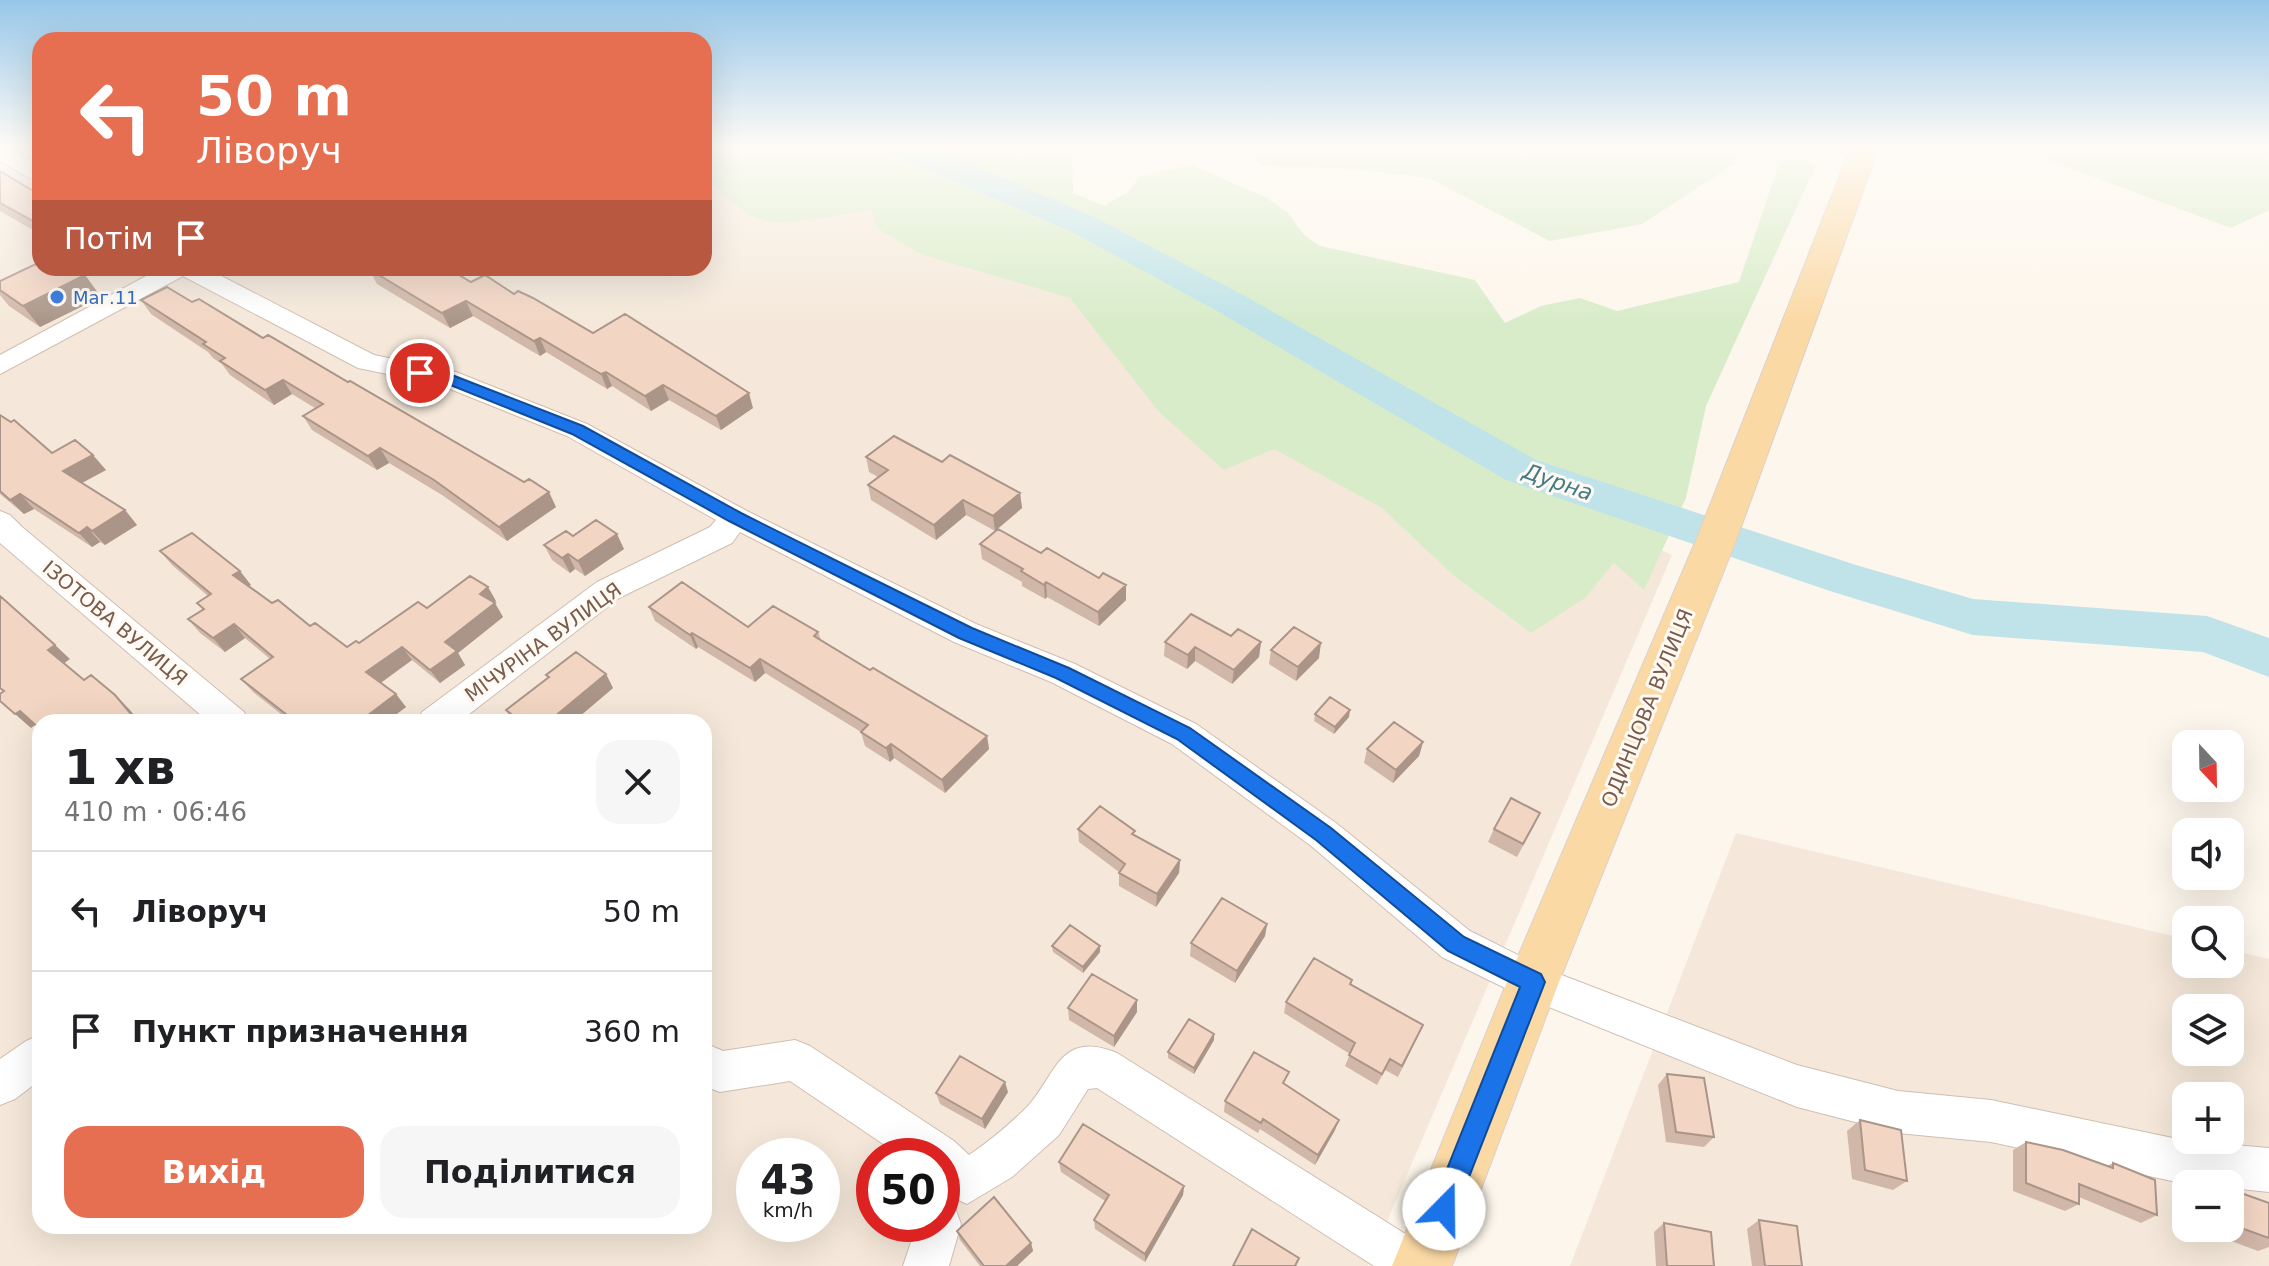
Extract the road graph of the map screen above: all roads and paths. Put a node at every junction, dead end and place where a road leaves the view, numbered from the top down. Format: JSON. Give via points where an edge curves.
{"nodes":[{"id":1,"x":1843,"y":206,"type":"edge"},
{"id":2,"x":164,"y":276,"type":"edge"},
{"id":3,"x":202,"y":276,"type":"edge"},
{"id":4,"x":0,"y":366,"type":"edge"},
{"id":5,"x":735,"y":517,"type":"junction"},
{"id":6,"x":0,"y":522,"type":"edge"},
{"id":7,"x":223,"y":714,"type":"edge"},
{"id":8,"x":445,"y":714,"type":"edge"},
{"id":9,"x":1533,"y":982,"type":"junction"},
{"id":10,"x":32,"y":1061,"type":"edge"},
{"id":11,"x":712,"y":1068,"type":"edge"},
{"id":12,"x":0,"y":1084,"type":"edge"},
{"id":13,"x":896,"y":1138,"type":"edge"},
{"id":14,"x":2269,"y":1170,"type":"edge"},
{"id":15,"x":960,"y":1174,"type":"edge"},
{"id":16,"x":933,"y":1242,"type":"edge"},
{"id":17,"x":926,"y":1266,"type":"edge"},
{"id":18,"x":1415,"y":1266,"type":"edge"},
{"id":19,"x":1422,"y":1266,"type":"edge"}],
"edges":[{"from":1,"to":9,"type":"main road","name":"ОДИНЦОВА ВУЛИЦЯ","via":[[1717,538]]},
{"from":2,"to":4,"type":"street"},
{"from":3,"to":5,"type":"street","via":[[367,362],[447,378],[577,430]]},
{"from":5,"to":8,"type":"street","name":"МІЧУРІНА ВУЛИЦЯ","via":[[721,535],[608,590]]},
{"from":5,"to":9,"type":"street","via":[[965,633],[1063,673],[1184,734],[1323,834],[1456,944]]},
{"from":6,"to":7,"type":"street","name":"ІЗОТОВА ВУЛИЦЯ"},
{"from":9,"to":14,"type":"street","via":[[1797,1086],[1898,1112],[1991,1121],[2187,1163]]},
{"from":9,"to":19,"type":"main road","name":"ОДИНЦОВА ВУЛИЦЯ"},
{"from":10,"to":12,"type":"street"},
{"from":11,"to":13,"type":"street","via":[[720,1072],[795,1060]]},
{"from":15,"to":18,"type":"street","via":[[997,1162],[1044,1120],[1076,1070],[1102,1067]]},
{"from":16,"to":17,"type":"street"}]}
